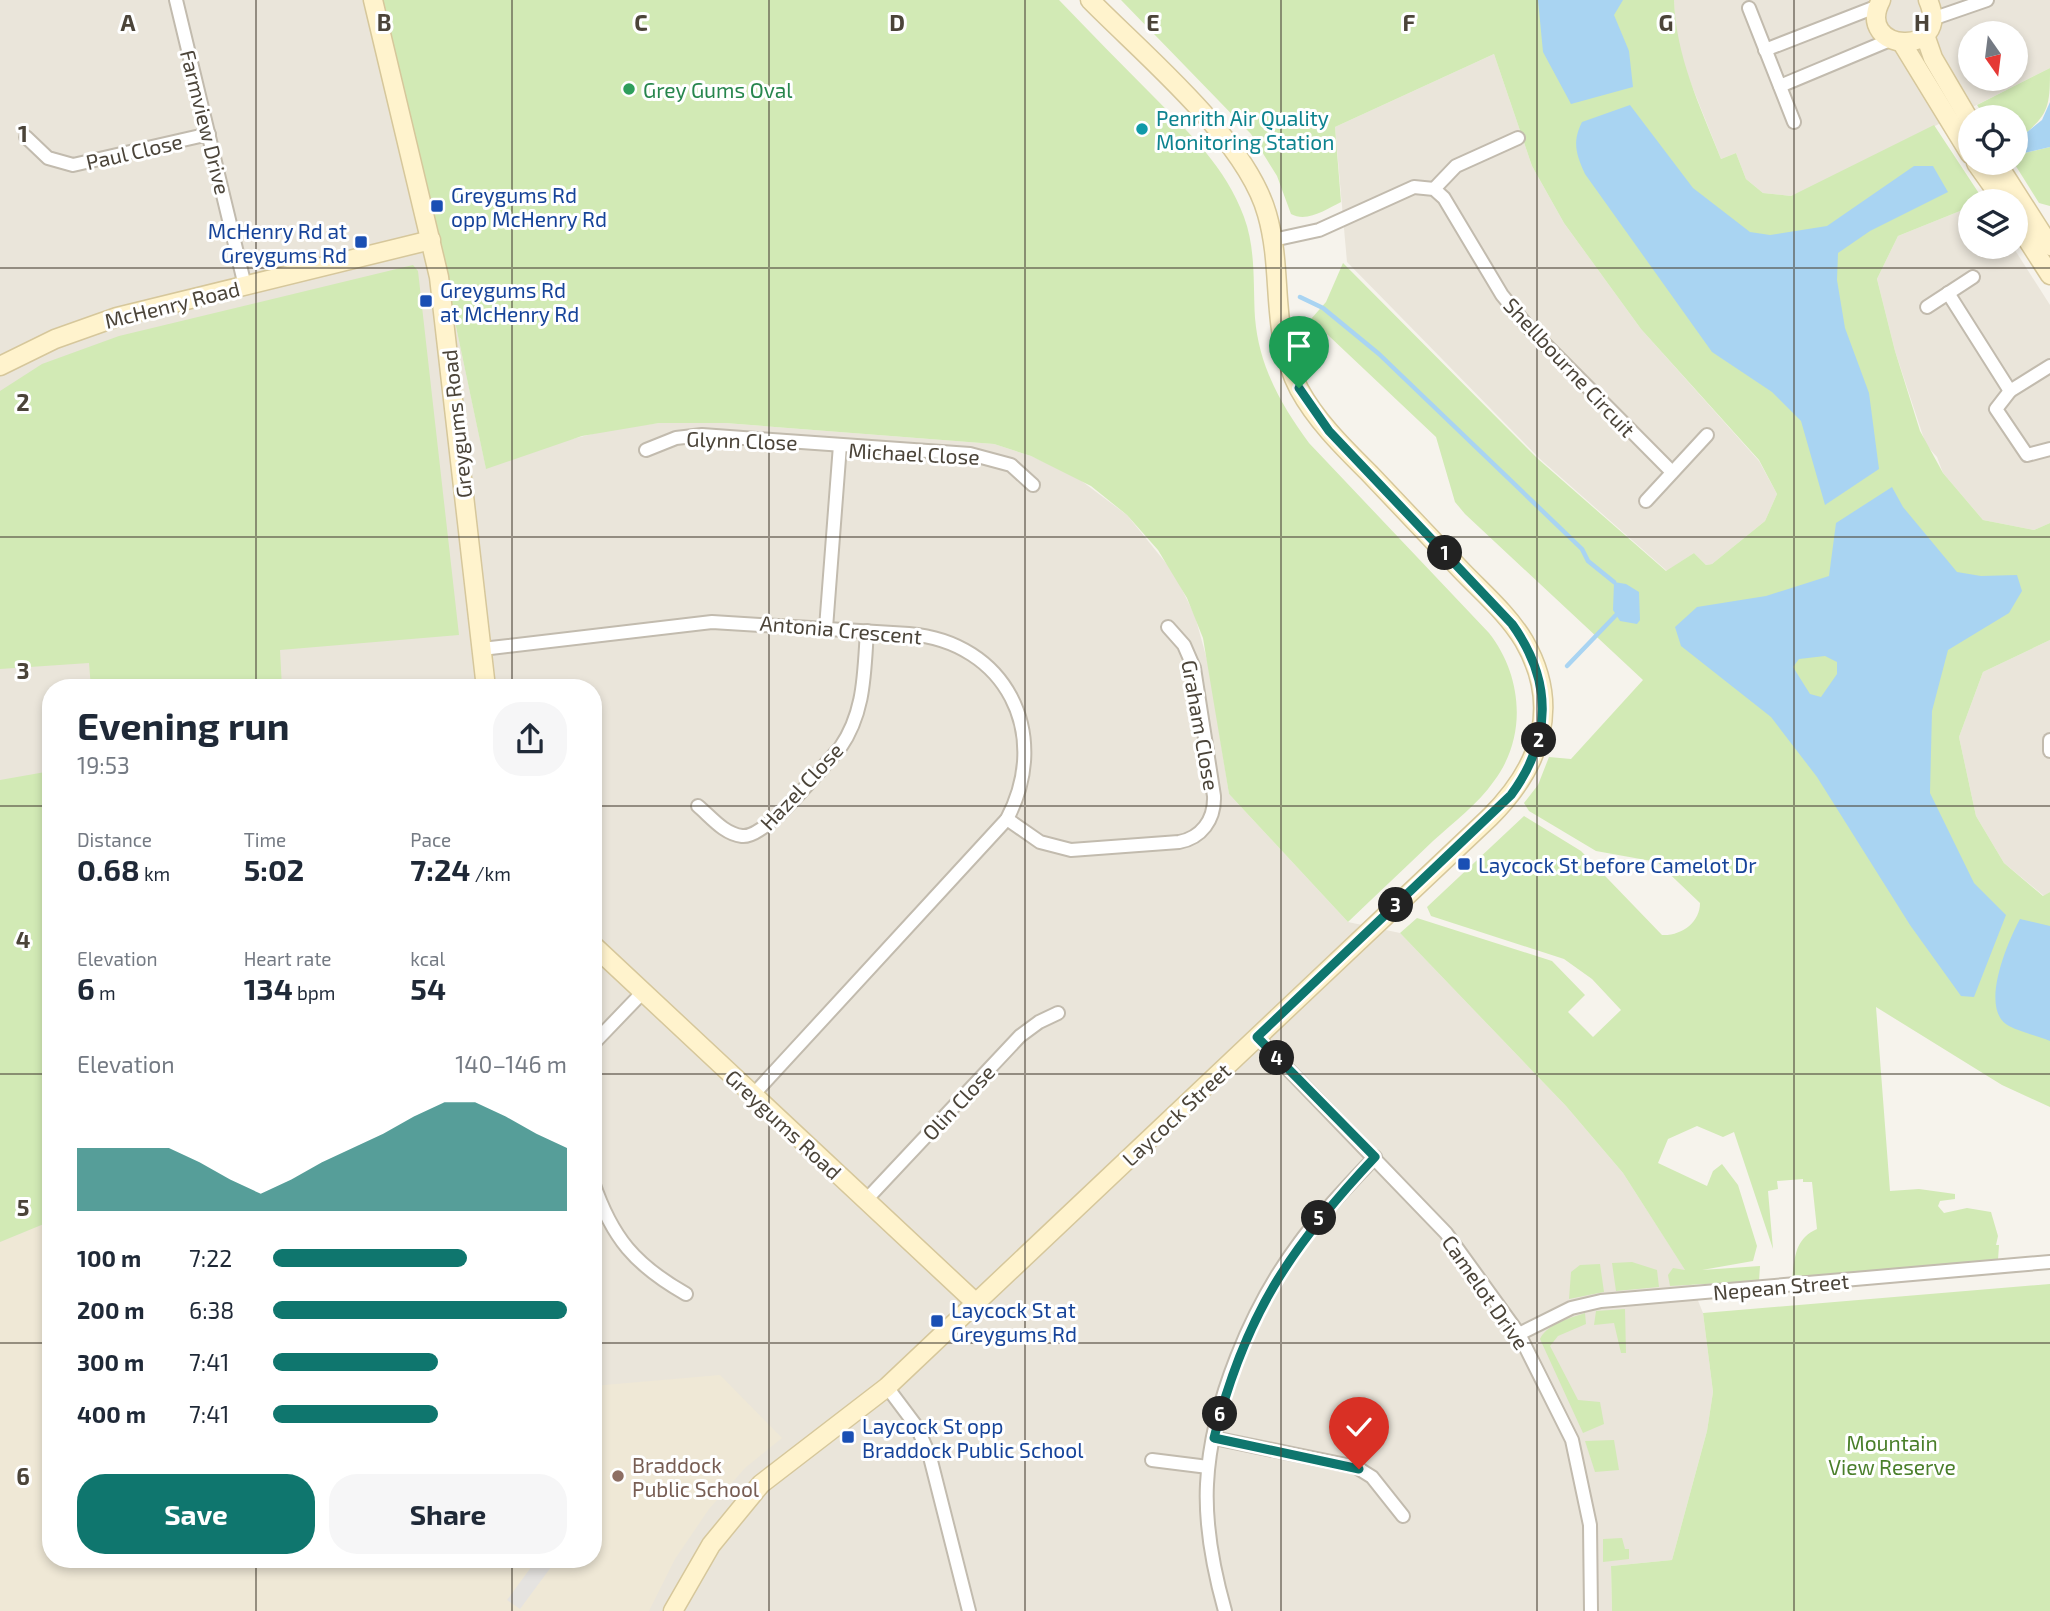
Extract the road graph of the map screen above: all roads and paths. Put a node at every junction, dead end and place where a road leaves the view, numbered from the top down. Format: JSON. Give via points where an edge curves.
{"nodes":[{"id":1,"x":176,"y":0,"type":"edge"},
{"id":2,"x":373,"y":0,"type":"edge"},
{"id":3,"x":1090,"y":0,"type":"edge"},
{"id":4,"x":1928,"y":0,"type":"edge"},
{"id":5,"x":1987,"y":0,"type":"edge"},
{"id":6,"x":1879,"y":3,"type":"edge"},
{"id":7,"x":1749,"y":8,"type":"dead end"},
{"id":8,"x":1928,"y":27,"type":"junction"},
{"id":9,"x":1896,"y":41,"type":"junction"},
{"id":10,"x":1765,"y":50,"type":"junction"},
{"id":11,"x":1780,"y":86,"type":"junction"},
{"id":12,"x":1961,"y":105,"type":"edge"},
{"id":13,"x":1794,"y":121,"type":"dead end"},
{"id":14,"x":209,"y":134,"type":"junction"},
{"id":15,"x":1958,"y":136,"type":"edge"},
{"id":16,"x":26,"y":138,"type":"dead end"},
{"id":17,"x":1518,"y":138,"type":"dead end"},
{"id":18,"x":1987,"y":175,"type":"edge"},
{"id":19,"x":1434,"y":189,"type":"junction"},
{"id":20,"x":2000,"y":189,"type":"edge"},
{"id":21,"x":2039,"y":232,"type":"edge"},
{"id":22,"x":431,"y":240,"type":"junction"},
{"id":23,"x":1273,"y":240,"type":"junction"},
{"id":24,"x":2050,"y":246,"type":"edge"},
{"id":25,"x":2050,"y":275,"type":"edge"},
{"id":26,"x":1973,"y":278,"type":"dead end"},
{"id":27,"x":245,"y":286,"type":"junction"},
{"id":28,"x":1948,"y":293,"type":"junction"},
{"id":29,"x":1927,"y":307,"type":"dead end"},
{"id":30,"x":0,"y":366,"type":"edge"},
{"id":31,"x":2050,"y":366,"type":"edge"},
{"id":32,"x":2010,"y":391,"type":"junction"},
{"id":33,"x":1707,"y":435,"type":"dead end"},
{"id":34,"x":840,"y":445,"type":"junction"},
{"id":35,"x":2050,"y":449,"type":"edge"},
{"id":36,"x":646,"y":450,"type":"dead end"},
{"id":37,"x":1672,"y":472,"type":"junction"},
{"id":38,"x":1033,"y":485,"type":"dead end"},
{"id":39,"x":1646,"y":501,"type":"dead end"},
{"id":40,"x":1168,"y":627,"type":"dead end"},
{"id":41,"x":827,"y":628,"type":"junction"},
{"id":42,"x":867,"y":631,"type":"junction"},
{"id":43,"x":482,"y":649,"type":"junction"},
{"id":44,"x":485,"y":679,"type":"edge"},
{"id":45,"x":2050,"y":740,"type":"edge"},
{"id":46,"x":2050,"y":751,"type":"edge"},
{"id":47,"x":698,"y":806,"type":"dead end"},
{"id":48,"x":1007,"y":819,"type":"junction"},
{"id":49,"x":602,"y":953,"type":"edge"},
{"id":50,"x":643,"y":992,"type":"junction"},
{"id":51,"x":1058,"y":1013,"type":"dead end"},
{"id":52,"x":602,"y":1035,"type":"edge"},
{"id":53,"x":1257,"y":1037,"type":"junction"},
{"id":54,"x":753,"y":1095,"type":"junction"},
{"id":55,"x":1375,"y":1157,"type":"junction"},
{"id":56,"x":866,"y":1200,"type":"junction"},
{"id":57,"x":602,"y":1205,"type":"edge"},
{"id":58,"x":2050,"y":1262,"type":"edge"},
{"id":59,"x":686,"y":1294,"type":"dead end"},
{"id":60,"x":976,"y":1303,"type":"junction"},
{"id":61,"x":1519,"y":1334,"type":"junction"},
{"id":62,"x":887,"y":1387,"type":"junction"},
{"id":63,"x":1214,"y":1438,"type":"junction"},
{"id":64,"x":1152,"y":1461,"type":"dead end"},
{"id":65,"x":1208,"y":1467,"type":"junction"},
{"id":66,"x":1403,"y":1516,"type":"dead end"},
{"id":67,"x":673,"y":1611,"type":"edge"},
{"id":68,"x":969,"y":1611,"type":"edge"},
{"id":69,"x":1226,"y":1611,"type":"edge"},
{"id":70,"x":1591,"y":1611,"type":"edge"}],
"edges":[{"from":1,"to":14,"type":"street","name":"Farmview Drive"},
{"from":2,"to":22,"type":"street","name":"Greygums Road"},
{"from":3,"to":23,"type":"street","name":"Laycock Street","via":[[1241,158],[1263,203]]},
{"from":4,"to":8,"type":"street"},
{"from":5,"to":8,"type":"street"},
{"from":6,"to":9,"type":"street","via":[[1878,25]]},
{"from":6,"to":10,"type":"street"},
{"from":7,"to":10,"type":"street"},
{"from":8,"to":9,"type":"street","via":[[1910,43]]},
{"from":8,"to":12,"type":"street","via":[[1933,58]]},
{"from":9,"to":11,"type":"street"},
{"from":9,"to":15,"type":"street"},
{"from":10,"to":11,"type":"street"},
{"from":11,"to":13,"type":"street"},
{"from":14,"to":16,"type":"street","name":"Paul Close","via":[[73,165],[48,158]]},
{"from":14,"to":27,"type":"street","name":"Farmview Drive"},
{"from":17,"to":19,"type":"street","via":[[1456,166]]},
{"from":18,"to":20,"type":"street"},
{"from":19,"to":23,"type":"street","via":[[1414,187],[1319,230]]},
{"from":19,"to":37,"type":"street","name":"Shellbourne Circuit","via":[[1444,198],[1502,295],[1529,328]]},
{"from":21,"to":24,"type":"street"},
{"from":21,"to":25,"type":"street"},
{"from":22,"to":27,"type":"street","name":"McHenry Road"},
{"from":22,"to":43,"type":"street","name":"Greygums Road","via":[[443,305]]},
{"from":23,"to":53,"type":"street","name":"Laycock Street","via":[[1277,314],[1299,388],[1329,431],[1512,624],[1538,673],[1543,709],[1533,761],[1511,795]]},
{"from":26,"to":28,"type":"street"},
{"from":27,"to":30,"type":"street","name":"McHenry Road","via":[[85,327]]},
{"from":28,"to":29,"type":"street"},
{"from":28,"to":32,"type":"street"},
{"from":31,"to":32,"type":"street"},
{"from":32,"to":35,"type":"street","via":[[1996,409],[2027,455]]},
{"from":33,"to":37,"type":"street"},
{"from":34,"to":36,"type":"street","name":"Glynn Close","via":[[694,435]]},
{"from":34,"to":38,"type":"street","name":"Michael Close","via":[[981,456],[1017,468]]},
{"from":34,"to":41,"type":"street","name":"Michael Close"},
{"from":37,"to":39,"type":"street"},
{"from":40,"to":48,"type":"street","name":"Graham Close","via":[[1184,645],[1194,668],[1214,796],[1206,826],[1191,839],[1179,842],[1071,850],[1041,842]]},
{"from":41,"to":42,"type":"street","name":"Antonia Crescent"},
{"from":41,"to":43,"type":"street","name":"Antonia Crescent","via":[[712,622]]},
{"from":42,"to":47,"type":"street","name":"Hazel Close","via":[[862,697],[849,734],[767,827],[748,837],[733,834]]},
{"from":42,"to":48,"type":"street","name":"Antonia Crescent","via":[[945,640],[976,656],[1000,680],[1017,710],[1026,751],[1022,783]]},
{"from":43,"to":44,"type":"street","name":"Greygums Road"},
{"from":45,"to":46,"type":"street"},
{"from":48,"to":54,"type":"street","name":"Antonia Crescent"},
{"from":49,"to":50,"type":"street","name":"Greygums Road"},
{"from":50,"to":52,"type":"street"},
{"from":50,"to":54,"type":"street","name":"Greygums Road"},
{"from":51,"to":56,"type":"street","name":"Olin Close","via":[[1020,1036]]},
{"from":53,"to":55,"type":"street","name":"Camelot Drive"},
{"from":53,"to":60,"type":"street","name":"Laycock Street"},
{"from":54,"to":56,"type":"street","name":"Greygums Road"},
{"from":55,"to":61,"type":"street","name":"Camelot Drive","via":[[1459,1249]]},
{"from":55,"to":63,"type":"street","via":[[1314,1224],[1270,1289],[1237,1358]]},
{"from":56,"to":60,"type":"street","name":"Greygums Road"},
{"from":57,"to":59,"type":"street","via":[[629,1251],[648,1271]]},
{"from":58,"to":61,"type":"street","name":"Nepean Street","via":[[1601,1301],[1571,1308]]},
{"from":60,"to":62,"type":"street","name":"Laycock Street"},
{"from":61,"to":70,"type":"street","name":"Camelot Drive","via":[[1572,1440],[1590,1525]]},
{"from":62,"to":67,"type":"street","name":"Laycock Street","via":[[761,1484],[711,1545]]},
{"from":62,"to":68,"type":"street","via":[[917,1427],[930,1457]]},
{"from":63,"to":65,"type":"street"},
{"from":63,"to":66,"type":"street","via":[[1356,1467],[1372,1478]]},
{"from":64,"to":65,"type":"street"},
{"from":65,"to":69,"type":"street","via":[[1209,1521]]}]}
